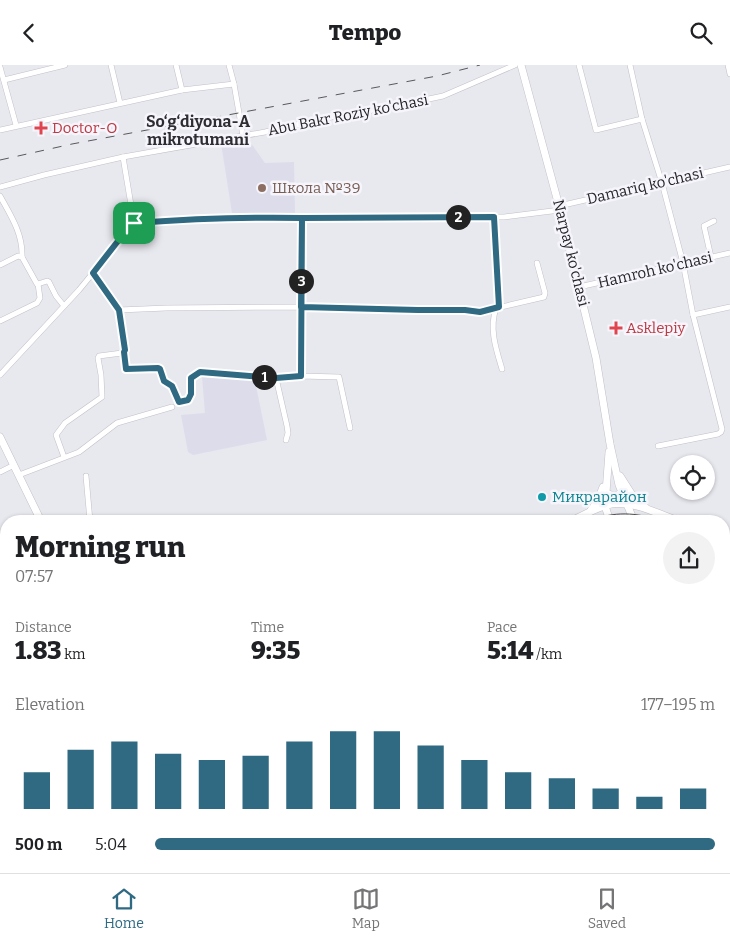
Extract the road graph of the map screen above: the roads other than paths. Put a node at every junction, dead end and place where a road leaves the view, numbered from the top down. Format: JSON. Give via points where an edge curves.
{"nodes":[{"id":1,"x":65,"y":65,"type":"edge"},
{"id":2,"x":112,"y":65,"type":"edge"},
{"id":3,"x":176,"y":65,"type":"edge"},
{"id":4,"x":229,"y":65,"type":"edge"},
{"id":5,"x":515,"y":65,"type":"edge"},
{"id":6,"x":521,"y":65,"type":"edge"},
{"id":7,"x":579,"y":65,"type":"edge"},
{"id":8,"x":630,"y":65,"type":"edge"},
{"id":9,"x":728,"y":65,"type":"edge"},
{"id":10,"x":0,"y":67,"type":"edge"},
{"id":11,"x":730,"y":74,"type":"edge"},
{"id":12,"x":4,"y":80,"type":"junction"},
{"id":13,"x":234,"y":84,"type":"junction"},
{"id":14,"x":182,"y":90,"type":"junction"},
{"id":15,"x":8,"y":94,"type":"junction"},
{"id":16,"x":0,"y":97,"type":"edge"},
{"id":17,"x":120,"y":103,"type":"junction"},
{"id":18,"x":642,"y":119,"type":"junction"},
{"id":19,"x":16,"y":125,"type":"junction"},
{"id":20,"x":0,"y":129,"type":"edge"},
{"id":21,"x":243,"y":136,"type":"junction"},
{"id":22,"x":123,"y":157,"type":"junction"},
{"id":23,"x":730,"y":167,"type":"edge"},
{"id":24,"x":662,"y":183,"type":"junction"},
{"id":25,"x":0,"y":187,"type":"edge"},
{"id":26,"x":0,"y":196,"type":"edge"},
{"id":27,"x":560,"y":208,"type":"junction"},
{"id":28,"x":494,"y":217,"type":"junction"},
{"id":29,"x":302,"y":218,"type":"junction"},
{"id":30,"x":714,"y":221,"type":"dead end"},
{"id":31,"x":134,"y":223,"type":"junction"},
{"id":32,"x":730,"y":253,"type":"edge"},
{"id":33,"x":22,"y":257,"type":"junction"},
{"id":34,"x":711,"y":257,"type":"junction"},
{"id":35,"x":537,"y":263,"type":"dead end"},
{"id":36,"x":683,"y":263,"type":"junction"},
{"id":37,"x":0,"y":265,"type":"edge"},
{"id":38,"x":93,"y":273,"type":"junction"},
{"id":39,"x":38,"y":284,"type":"junction"},
{"id":40,"x":579,"y":287,"type":"junction"},
{"id":41,"x":64,"y":306,"type":"junction"},
{"id":42,"x":301,"y":307,"type":"junction"},
{"id":43,"x":730,"y":307,"type":"edge"},
{"id":44,"x":498,"y":308,"type":"junction"},
{"id":45,"x":119,"y":310,"type":"junction"},
{"id":46,"x":693,"y":315,"type":"junction"},
{"id":47,"x":0,"y":321,"type":"edge"},
{"id":48,"x":124,"y":352,"type":"junction"},
{"id":49,"x":502,"y":369,"type":"dead end"},
{"id":50,"x":0,"y":375,"type":"edge"},
{"id":51,"x":301,"y":376,"type":"junction"},
{"id":52,"x":276,"y":378,"type":"junction"},
{"id":53,"x":172,"y":407,"type":"dead end"},
{"id":54,"x":350,"y":428,"type":"dead end"},
{"id":55,"x":0,"y":437,"type":"edge"},
{"id":56,"x":286,"y":440,"type":"dead end"},
{"id":57,"x":610,"y":444,"type":"junction"},
{"id":58,"x":658,"y":446,"type":"dead end"},
{"id":59,"x":64,"y":457,"type":"junction"},
{"id":60,"x":14,"y":465,"type":"junction"},
{"id":61,"x":615,"y":468,"type":"junction"},
{"id":62,"x":0,"y":471,"type":"edge"},
{"id":63,"x":18,"y":475,"type":"junction"},
{"id":64,"x":607,"y":475,"type":"junction"},
{"id":65,"x":86,"y":476,"type":"dead end"},
{"id":66,"x":605,"y":493,"type":"junction"},
{"id":67,"x":622,"y":493,"type":"junction"},
{"id":68,"x":627,"y":504,"type":"junction"},
{"id":69,"x":605,"y":505,"type":"junction"},
{"id":70,"x":650,"y":511,"type":"junction"},
{"id":71,"x":587,"y":514,"type":"joint"},
{"id":72,"x":38,"y":515,"type":"edge"},
{"id":73,"x":89,"y":515,"type":"edge"},
{"id":74,"x":609,"y":515,"type":"edge"},
{"id":75,"x":632,"y":515,"type":"edge"},
{"id":76,"x":661,"y":515,"type":"edge"}],
"edges":[{"from":1,"to":12,"type":"street"},
{"from":2,"to":17,"type":"street"},
{"from":3,"to":14,"type":"street"},
{"from":4,"to":13,"type":"street"},
{"from":5,"to":21,"type":"street","name":"Abu Bakr Roziy ko'chasi","via":[[443,97]]},
{"from":6,"to":27,"type":"main road","name":"Narpay ko'chasi"},
{"from":7,"to":18,"type":"street","via":[[596,130]]},
{"from":8,"to":18,"type":"street"},
{"from":9,"to":11,"type":"street"},
{"from":10,"to":12,"type":"street"},
{"from":12,"to":15,"type":"street"},
{"from":13,"to":14,"type":"street"},
{"from":13,"to":21,"type":"street"},
{"from":14,"to":17,"type":"street"},
{"from":15,"to":16,"type":"street"},
{"from":15,"to":19,"type":"street"},
{"from":17,"to":19,"type":"street"},
{"from":18,"to":24,"type":"street"},
{"from":19,"to":20,"type":"street"},
{"from":21,"to":22,"type":"street","name":"Abu Bakr Roziy ko'chasi"},
{"from":22,"to":25,"type":"street","name":"Abu Bakr Roziy ko'chasi"},
{"from":22,"to":31,"type":"street"},
{"from":23,"to":24,"type":"street","name":"Damariq ko'chasi"},
{"from":24,"to":27,"type":"street","name":"Damariq ko'chasi"},
{"from":24,"to":36,"type":"street"},
{"from":26,"to":33,"type":"street","via":[[18,231]]},
{"from":27,"to":28,"type":"street","name":"Damariq ko'chasi"},
{"from":27,"to":40,"type":"main road","name":"Narpay ko'chasi"},
{"from":28,"to":29,"type":"street","name":"Damariq ko'chasi"},
{"from":28,"to":44,"type":"street"},
{"from":29,"to":31,"type":"street","name":"Damariq ko'chasi"},
{"from":29,"to":42,"type":"street"},
{"from":30,"to":34,"type":"street","via":[[704,226]]},
{"from":31,"to":38,"type":"street"},
{"from":32,"to":34,"type":"street","name":"Hamroh ko'chasi"},
{"from":33,"to":37,"type":"street"},
{"from":33,"to":39,"type":"street"},
{"from":34,"to":36,"type":"street","name":"Hamroh ko'chasi"},
{"from":35,"to":44,"type":"street","via":[[544,297]]},
{"from":36,"to":40,"type":"street","name":"Hamroh ko'chasi"},
{"from":36,"to":46,"type":"street"},
{"from":38,"to":41,"type":"street"},
{"from":38,"to":45,"type":"street"},
{"from":39,"to":41,"type":"street","via":[[49,282]]},
{"from":39,"to":47,"type":"street","via":[[40,298],[37,303]]},
{"from":40,"to":57,"type":"main road","name":"Narpay ko'chasi","via":[[596,358]]},
{"from":41,"to":50,"type":"street"},
{"from":42,"to":44,"type":"street","via":[[480,312]]},
{"from":42,"to":45,"type":"street"},
{"from":42,"to":51,"type":"street"},
{"from":43,"to":46,"type":"street"},
{"from":44,"to":49,"type":"street","via":[[493,316],[493,325]]},
{"from":45,"to":48,"type":"street"},
{"from":46,"to":58,"type":"street","via":[[722,429],[718,434]]},
{"from":48,"to":52,"type":"street","via":[[126,369],[160,369],[164,381],[172,386],[179,402],[188,400],[191,378],[200,372]]},
{"from":48,"to":59,"type":"street","via":[[99,356],[102,397],[65,423],[56,435]]},
{"from":51,"to":52,"type":"street"},
{"from":51,"to":54,"type":"street","via":[[339,377]]},
{"from":52,"to":56,"type":"street","via":[[287,426]]},
{"from":53,"to":59,"type":"street","via":[[117,423],[79,451]]},
{"from":55,"to":60,"type":"main road"},
{"from":57,"to":61,"type":"main road","name":"Narpay ko'chasi"},
{"from":57,"to":64,"type":"main road","name":"Narpay ko'chasi"},
{"from":59,"to":63,"type":"street"},
{"from":60,"to":62,"type":"street"},
{"from":60,"to":63,"type":"main road"},
{"from":61,"to":67,"type":"main road","name":"Narpay ko'chasi"},
{"from":61,"to":70,"type":"main road","via":[[634,498]]},
{"from":63,"to":72,"type":"main road"},
{"from":64,"to":66,"type":"main road","name":"Narpay ko'chasi"},
{"from":64,"to":71,"type":"main road","via":[[601,495]]},
{"from":65,"to":73,"type":"street"},
{"from":66,"to":67,"type":"main road","via":[[615,496]]},
{"from":66,"to":69,"type":"main road","name":"Narpay ko'chasi"},
{"from":67,"to":68,"type":"main road","name":"Narpay ko'chasi"},
{"from":68,"to":69,"type":"main road"},
{"from":68,"to":70,"type":"main road"},
{"from":68,"to":75,"type":"main road","name":"Narpay ko'chasi"},
{"from":69,"to":71,"type":"main road"},
{"from":69,"to":74,"type":"main road","name":"Narpay ko'chasi"},
{"from":70,"to":76,"type":"main road"}]}
